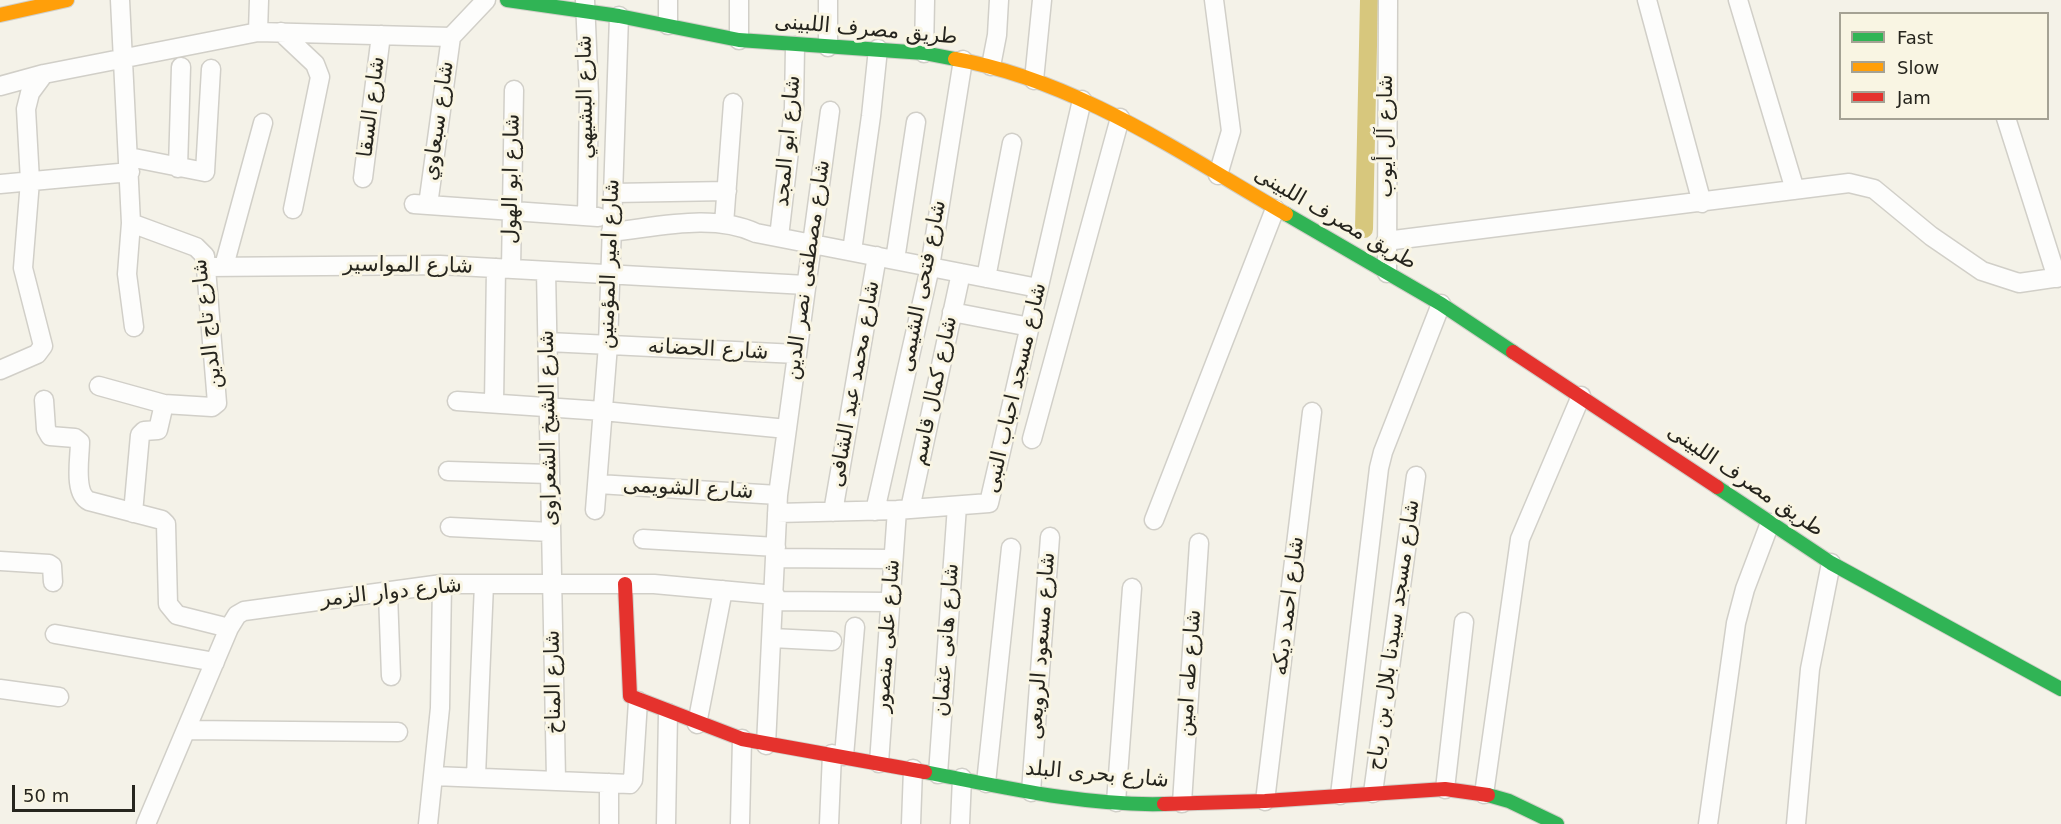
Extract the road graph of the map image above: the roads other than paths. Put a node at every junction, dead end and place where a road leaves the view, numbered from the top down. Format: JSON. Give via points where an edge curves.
{"nodes":[{"id":1,"x":67,"y":0,"type":"edge"},
{"id":2,"x":120,"y":0,"type":"edge"},
{"id":3,"x":260,"y":0,"type":"edge"},
{"id":4,"x":486,"y":0,"type":"edge"},
{"id":5,"x":507,"y":0,"type":"edge"},
{"id":6,"x":668,"y":0,"type":"edge"},
{"id":7,"x":739,"y":0,"type":"edge"},
{"id":8,"x":828,"y":0,"type":"edge"},
{"id":9,"x":924,"y":0,"type":"edge"},
{"id":10,"x":999,"y":0,"type":"edge"},
{"id":11,"x":1042,"y":0,"type":"edge"},
{"id":12,"x":1214,"y":0,"type":"edge"},
{"id":13,"x":1388,"y":0,"type":"edge"},
{"id":14,"x":1647,"y":0,"type":"edge"},
{"id":15,"x":1738,"y":0,"type":"edge"},
{"id":16,"x":585,"y":7,"type":"edge"},
{"id":17,"x":8,"y":9,"type":"edge"},
{"id":18,"x":619,"y":16,"type":"junction"},
{"id":19,"x":668,"y":25,"type":"junction"},
{"id":20,"x":258,"y":32,"type":"junction"},
{"id":21,"x":281,"y":32,"type":"junction"},
{"id":22,"x":381,"y":35,"type":"junction"},
{"id":23,"x":451,"y":37,"type":"junction"},
{"id":24,"x":739,"y":40,"type":"junction"},
{"id":25,"x":795,"y":46,"type":"junction"},
{"id":26,"x":828,"y":47,"type":"junction"},
{"id":27,"x":878,"y":50,"type":"junction"},
{"id":28,"x":924,"y":53,"type":"junction"},
{"id":29,"x":124,"y":58,"type":"junction"},
{"id":30,"x":963,"y":60,"type":"junction"},
{"id":31,"x":991,"y":66,"type":"junction"},
{"id":32,"x":181,"y":67,"type":"dead end"},
{"id":33,"x":211,"y":69,"type":"dead end"},
{"id":34,"x":44,"y":74,"type":"junction"},
{"id":35,"x":1034,"y":80,"type":"junction"},
{"id":36,"x":0,"y":86,"type":"edge"},
{"id":37,"x":514,"y":90,"type":"dead end"},
{"id":38,"x":1082,"y":100,"type":"junction"},
{"id":39,"x":733,"y":103,"type":"dead end"},
{"id":40,"x":830,"y":111,"type":"dead end"},
{"id":41,"x":1120,"y":118,"type":"junction"},
{"id":42,"x":2007,"y":120,"type":"edge"},
{"id":43,"x":916,"y":122,"type":"dead end"},
{"id":44,"x":263,"y":123,"type":"dead end"},
{"id":45,"x":1012,"y":143,"type":"dead end"},
{"id":46,"x":129,"y":164,"type":"junction"},
{"id":47,"x":178,"y":168,"type":"junction"},
{"id":48,"x":1218,"y":175,"type":"junction"},
{"id":49,"x":363,"y":178,"type":"dead end"},
{"id":50,"x":30,"y":181,"type":"junction"},
{"id":51,"x":0,"y":184,"type":"edge"},
{"id":52,"x":1795,"y":190,"type":"junction"},
{"id":53,"x":727,"y":191,"type":"junction"},
{"id":54,"x":613,"y":193,"type":"junction"},
{"id":55,"x":1702,"y":202,"type":"junction"},
{"id":56,"x":294,"y":209,"type":"dead end"},
{"id":57,"x":1275,"y":209,"type":"junction"},
{"id":58,"x":512,"y":211,"type":"junction"},
{"id":59,"x":587,"y":216,"type":"junction"},
{"id":60,"x":131,"y":224,"type":"junction"},
{"id":61,"x":724,"y":224,"type":"junction"},
{"id":62,"x":612,"y":225,"type":"junction"},
{"id":63,"x":779,"y":237,"type":"junction"},
{"id":64,"x":1386,"y":241,"type":"junction"},
{"id":65,"x":812,"y":243,"type":"junction"},
{"id":66,"x":852,"y":251,"type":"junction"},
{"id":67,"x":886,"y":258,"type":"junction"},
{"id":68,"x":215,"y":266,"type":"junction"},
{"id":69,"x":930,"y":267,"type":"junction"},
{"id":70,"x":504,"y":268,"type":"junction"},
{"id":71,"x":546,"y":271,"type":"junction"},
{"id":72,"x":961,"y":273,"type":"junction"},
{"id":73,"x":1387,"y":273,"type":"junction"},
{"id":74,"x":610,"y":276,"type":"junction"},
{"id":75,"x":2059,"y":277,"type":"edge"},
{"id":76,"x":986,"y":278,"type":"junction"},
{"id":77,"x":806,"y":285,"type":"junction"},
{"id":78,"x":1038,"y":288,"type":"junction"},
{"id":79,"x":1441,"y":304,"type":"junction"},
{"id":80,"x":952,"y":312,"type":"junction"},
{"id":81,"x":134,"y":327,"type":"dead end"},
{"id":82,"x":1030,"y":327,"type":"junction"},
{"id":83,"x":548,"y":342,"type":"junction"},
{"id":84,"x":608,"y":345,"type":"junction"},
{"id":85,"x":797,"y":354,"type":"junction"},
{"id":86,"x":0,"y":370,"type":"edge"},
{"id":87,"x":99,"y":386,"type":"dead end"},
{"id":88,"x":1581,"y":396,"type":"junction"},
{"id":89,"x":44,"y":400,"type":"dead end"},
{"id":90,"x":457,"y":401,"type":"dead end"},
{"id":91,"x":494,"y":403,"type":"junction"},
{"id":92,"x":164,"y":404,"type":"junction"},
{"id":93,"x":549,"y":407,"type":"junction"},
{"id":94,"x":603,"y":411,"type":"junction"},
{"id":95,"x":1312,"y":412,"type":"dead end"},
{"id":96,"x":787,"y":429,"type":"junction"},
{"id":97,"x":1032,"y":439,"type":"dead end"},
{"id":98,"x":448,"y":471,"type":"dead end"},
{"id":99,"x":550,"y":474,"type":"junction"},
{"id":100,"x":1416,"y":476,"type":"dead end"},
{"id":101,"x":598,"y":484,"type":"junction"},
{"id":102,"x":778,"y":495,"type":"junction"},
{"id":103,"x":957,"y":506,"type":"junction"},
{"id":104,"x":596,"y":510,"type":"dead end"},
{"id":105,"x":903,"y":510,"type":"junction"},
{"id":106,"x":875,"y":511,"type":"junction"},
{"id":107,"x":833,"y":512,"type":"junction"},
{"id":108,"x":133,"y":513,"type":"junction"},
{"id":109,"x":777,"y":513,"type":"junction"},
{"id":110,"x":1154,"y":520,"type":"dead end"},
{"id":111,"x":1770,"y":523,"type":"junction"},
{"id":112,"x":450,"y":527,"type":"dead end"},
{"id":113,"x":551,"y":532,"type":"junction"},
{"id":114,"x":1050,"y":537,"type":"dead end"},
{"id":115,"x":643,"y":539,"type":"dead end"},
{"id":116,"x":1199,"y":543,"type":"dead end"},
{"id":117,"x":1011,"y":548,"type":"dead end"},
{"id":118,"x":776,"y":552,"type":"junction"},
{"id":119,"x":893,"y":559,"type":"junction"},
{"id":120,"x":0,"y":561,"type":"edge"},
{"id":121,"x":1831,"y":564,"type":"junction"},
{"id":122,"x":53,"y":582,"type":"dead end"},
{"id":123,"x":484,"y":584,"type":"junction"},
{"id":124,"x":625,"y":584,"type":"junction"},
{"id":125,"x":442,"y":585,"type":"junction"},
{"id":126,"x":552,"y":586,"type":"junction"},
{"id":127,"x":1132,"y":588,"type":"dead end"},
{"id":128,"x":723,"y":590,"type":"junction"},
{"id":129,"x":388,"y":594,"type":"junction"},
{"id":130,"x":775,"y":598,"type":"junction"},
{"id":131,"x":890,"y":602,"type":"junction"},
{"id":132,"x":1464,"y":622,"type":"dead end"},
{"id":133,"x":855,"y":627,"type":"dead end"},
{"id":134,"x":229,"y":628,"type":"junction"},
{"id":135,"x":55,"y":634,"type":"dead end"},
{"id":136,"x":772,"y":638,"type":"junction"},
{"id":137,"x":832,"y":641,"type":"dead end"},
{"id":138,"x":215,"y":662,"type":"junction"},
{"id":139,"x":391,"y":676,"type":"dead end"},
{"id":140,"x":0,"y":689,"type":"edge"},
{"id":141,"x":2061,"y":689,"type":"edge"},
{"id":142,"x":59,"y":697,"type":"dead end"},
{"id":143,"x":638,"y":701,"type":"junction"},
{"id":144,"x":668,"y":713,"type":"junction"},
{"id":145,"x":697,"y":724,"type":"junction"},
{"id":146,"x":186,"y":730,"type":"junction"},
{"id":147,"x":398,"y":732,"type":"dead end"},
{"id":148,"x":742,"y":740,"type":"junction"},
{"id":149,"x":766,"y":745,"type":"junction"},
{"id":150,"x":838,"y":755,"type":"junction"},
{"id":151,"x":879,"y":763,"type":"junction"},
{"id":152,"x":913,"y":769,"type":"junction"},
{"id":153,"x":938,"y":774,"type":"junction"},
{"id":154,"x":434,"y":776,"type":"junction"},
{"id":155,"x":476,"y":776,"type":"junction"},
{"id":156,"x":962,"y":778,"type":"junction"},
{"id":157,"x":556,"y":779,"type":"junction"},
{"id":158,"x":609,"y":783,"type":"junction"},
{"id":159,"x":986,"y":783,"type":"junction"},
{"id":160,"x":1445,"y":789,"type":"junction"},
{"id":161,"x":1031,"y":792,"type":"junction"},
{"id":162,"x":1373,"y":793,"type":"junction"},
{"id":163,"x":1484,"y":794,"type":"junction"},
{"id":164,"x":1340,"y":795,"type":"junction"},
{"id":165,"x":1265,"y":801,"type":"junction"},
{"id":166,"x":1116,"y":802,"type":"junction"},
{"id":167,"x":1182,"y":803,"type":"junction"},
{"id":168,"x":146,"y":824,"type":"edge"},
{"id":169,"x":428,"y":824,"type":"edge"},
{"id":170,"x":609,"y":824,"type":"edge"},
{"id":171,"x":666,"y":824,"type":"edge"},
{"id":172,"x":740,"y":824,"type":"edge"},
{"id":173,"x":829,"y":824,"type":"edge"},
{"id":174,"x":911,"y":824,"type":"edge"},
{"id":175,"x":960,"y":824,"type":"edge"},
{"id":176,"x":1557,"y":824,"type":"edge"},
{"id":177,"x":1708,"y":824,"type":"edge"},
{"id":178,"x":1796,"y":824,"type":"edge"}],
"edges":[{"from":1,"to":17,"type":"street"},
{"from":2,"to":29,"type":"street"},
{"from":3,"to":20,"type":"street"},
{"from":4,"to":23,"type":"street"},
{"from":5,"to":16,"type":"street","name":"طريق مصرف اللبينى"},
{"from":6,"to":19,"type":"street"},
{"from":7,"to":24,"type":"street"},
{"from":8,"to":26,"type":"street"},
{"from":9,"to":28,"type":"street"},
{"from":10,"to":31,"type":"street"},
{"from":11,"to":35,"type":"street"},
{"from":12,"to":48,"type":"street","via":[[1232,131]]},
{"from":13,"to":64,"type":"street","name":"شارع آل أيوب"},
{"from":14,"to":55,"type":"street"},
{"from":15,"to":52,"type":"street"},
{"from":16,"to":18,"type":"street","name":"طريق مصرف اللبينى"},
{"from":16,"to":59,"type":"street","name":"شارع البشيهي"},
{"from":18,"to":19,"type":"street","name":"طريق مصرف اللبينى"},
{"from":18,"to":54,"type":"street","name":"شارع امير المؤمنين"},
{"from":19,"to":24,"type":"street","name":"طريق مصرف اللبينى"},
{"from":20,"to":21,"type":"street"},
{"from":20,"to":29,"type":"street"},
{"from":21,"to":22,"type":"street"},
{"from":21,"to":56,"type":"street","via":[[315,64],[320,77]]},
{"from":22,"to":23,"type":"street"},
{"from":22,"to":49,"type":"street","name":"شارع السقا"},
{"from":23,"to":58,"type":"street","name":"شارع سبعاوي","via":[[421,204]]},
{"from":24,"to":25,"type":"street","name":"طريق مصرف اللبينى"},
{"from":25,"to":26,"type":"street","name":"طريق مصرف اللبينى"},
{"from":25,"to":63,"type":"street","name":"شارع ابو المجد","via":[[794,108]]},
{"from":26,"to":27,"type":"street","name":"طريق مصرف اللبينى"},
{"from":27,"to":28,"type":"street","name":"طريق مصرف اللبينى"},
{"from":27,"to":66,"type":"street"},
{"from":28,"to":30,"type":"street","name":"طريق مصرف اللبينى"},
{"from":29,"to":34,"type":"street"},
{"from":29,"to":46,"type":"street"},
{"from":30,"to":31,"type":"street","name":"طريق مصرف اللبينى"},
{"from":30,"to":69,"type":"street","name":"شارع فتحى الشيمى"},
{"from":31,"to":35,"type":"street","name":"طريق مصرف اللبينى"},
{"from":32,"to":47,"type":"street"},
{"from":33,"to":47,"type":"street","via":[[206,171]]},
{"from":34,"to":36,"type":"street"},
{"from":34,"to":50,"type":"street","via":[[30,93],[26,109]]},
{"from":35,"to":38,"type":"street","name":"طريق مصرف اللبينى"},
{"from":37,"to":58,"type":"street","name":"شارع ابو الهول"},
{"from":38,"to":41,"type":"street","name":"طريق مصرف اللبينى"},
{"from":38,"to":78,"type":"street","name":"شارع مسجد احباب النبى"},
{"from":39,"to":53,"type":"street"},
{"from":40,"to":65,"type":"street","name":"شارع مصطفى نصر الدين"},
{"from":41,"to":48,"type":"street","name":"طريق مصرف اللبينى"},
{"from":41,"to":97,"type":"street"},
{"from":42,"to":75,"type":"street"},
{"from":43,"to":67,"type":"street","name":"شارع محمد عبد الشافى"},
{"from":44,"to":68,"type":"street"},
{"from":45,"to":76,"type":"street"},
{"from":46,"to":47,"type":"street"},
{"from":46,"to":50,"type":"street"},
{"from":46,"to":60,"type":"street"},
{"from":48,"to":57,"type":"street","name":"طريق مصرف اللبينى"},
{"from":50,"to":51,"type":"street"},
{"from":50,"to":86,"type":"street","via":[[23,268],[43,346],[37,354]]},
{"from":52,"to":55,"type":"street"},
{"from":52,"to":75,"type":"street","via":[[1849,183],[1866,186],[1982,271],[2019,284]]},
{"from":53,"to":54,"type":"street"},
{"from":53,"to":61,"type":"street"},
{"from":54,"to":62,"type":"street","name":"شارع امير المؤمنين"},
{"from":55,"to":64,"type":"street"},
{"from":57,"to":73,"type":"street","name":"طريق مصرف اللبينى"},
{"from":57,"to":110,"type":"street"},
{"from":58,"to":59,"type":"street"},
{"from":58,"to":70,"type":"street","name":"شارع ابو الهول"},
{"from":59,"to":62,"type":"street"},
{"from":60,"to":68,"type":"street","name":"شارع تاج الدين","via":[[201,250]]},
{"from":60,"to":81,"type":"street","via":[[127,274]]},
{"from":61,"to":62,"type":"street"},
{"from":61,"to":63,"type":"street"},
{"from":62,"to":74,"type":"street","name":"شارع امير المؤمنين"},
{"from":63,"to":65,"type":"street"},
{"from":64,"to":73,"type":"street","name":"شارع آل أيوب"},
{"from":65,"to":66,"type":"street"},
{"from":65,"to":77,"type":"street","name":"شارع مصطفى نصر الدين"},
{"from":66,"to":67,"type":"street"},
{"from":67,"to":69,"type":"street"},
{"from":67,"to":107,"type":"street","name":"شارع محمد عبد الشافى"},
{"from":68,"to":70,"type":"street","name":"شارع المواسير","via":[[413,264]]},
{"from":68,"to":92,"type":"street","name":"شارع تاج الدين","via":[[217,400],[212,407]]},
{"from":69,"to":72,"type":"street"},
{"from":69,"to":106,"type":"street","name":"شارع فتحى الشيمى"},
{"from":70,"to":71,"type":"street","name":"شارع المواسير"},
{"from":70,"to":91,"type":"street","name":"شارع ابو الهول"},
{"from":71,"to":74,"type":"street","name":"شارع المواسير"},
{"from":71,"to":83,"type":"street","name":"شارع الشيخ الشعراوى"},
{"from":72,"to":76,"type":"street"},
{"from":72,"to":80,"type":"street","name":"شارع كمال قاسم"},
{"from":73,"to":79,"type":"street","name":"طريق مصرف اللبينى"},
{"from":74,"to":77,"type":"street","name":"شارع المواسير"},
{"from":74,"to":84,"type":"street","name":"شارع امير المؤمنين"},
{"from":76,"to":78,"type":"street"},
{"from":77,"to":85,"type":"street","name":"شارع مصطفى نصر الدين"},
{"from":78,"to":82,"type":"street","name":"شارع مسجد احباب النبى"},
{"from":79,"to":88,"type":"street","name":"طريق مصرف اللبينى"},
{"from":79,"to":164,"type":"street","via":[[1379,468]]},
{"from":80,"to":82,"type":"street"},
{"from":80,"to":105,"type":"street","name":"شارع كمال قاسم"},
{"from":82,"to":103,"type":"street","name":"شارع مسجد احباب النبى","via":[[989,503]]},
{"from":83,"to":84,"type":"street","name":"شارع الحضانه"},
{"from":83,"to":93,"type":"street","name":"شارع الشيخ الشعراوى"},
{"from":84,"to":85,"type":"street","name":"شارع الحضانه"},
{"from":84,"to":94,"type":"street","name":"شارع امير المؤمنين"},
{"from":85,"to":96,"type":"street","name":"شارع مصطفى نصر الدين"},
{"from":87,"to":92,"type":"street"},
{"from":88,"to":111,"type":"street","name":"طريق مصرف اللبينى"},
{"from":88,"to":163,"type":"street","via":[[1520,539]]},
{"from":89,"to":108,"type":"street","via":[[50,436],[80,442],[82,497]]},
{"from":90,"to":91,"type":"street"},
{"from":91,"to":93,"type":"street"},
{"from":92,"to":108,"type":"street","via":[[158,430],[145,430],[140,435]]},
{"from":93,"to":94,"type":"street"},
{"from":93,"to":99,"type":"street","name":"شارع الشيخ الشعراوى"},
{"from":94,"to":96,"type":"street"},
{"from":94,"to":101,"type":"street","name":"شارع امير المؤمنين"},
{"from":95,"to":165,"type":"street","name":"شارع احمد ديكه"},
{"from":96,"to":102,"type":"street","name":"شارع مصطفى نصر الدين"},
{"from":98,"to":99,"type":"street"},
{"from":99,"to":113,"type":"street","name":"شارع الشيخ الشعراوى"},
{"from":100,"to":162,"type":"street","name":"شارع مسجد سيدنا بلال بن رباح"},
{"from":101,"to":102,"type":"street","name":"شارع الشويمى"},
{"from":101,"to":104,"type":"street","name":"شارع امير المؤمنين"},
{"from":102,"to":109,"type":"street","name":"شارع مصطفى نصر الدين"},
{"from":103,"to":105,"type":"street","name":"شارع مسجد احباب النبى"},
{"from":103,"to":153,"type":"street","name":"شارع هانى عثمان"},
{"from":105,"to":106,"type":"street","name":"شارع مسجد احباب النبى"},
{"from":105,"to":119,"type":"street","name":"شارع على منصور"},
{"from":106,"to":107,"type":"street","name":"شارع مسجد احباب النبى"},
{"from":107,"to":109,"type":"street","name":"شارع مسجد احباب النبى"},
{"from":108,"to":134,"type":"street","via":[[165,524],[171,611]]},
{"from":109,"to":118,"type":"street","name":"شارع مصطفى نصر الدين"},
{"from":111,"to":121,"type":"street","name":"طريق مصرف اللبينى"},
{"from":111,"to":177,"type":"street","via":[[1736,622]]},
{"from":112,"to":113,"type":"street"},
{"from":113,"to":126,"type":"street","name":"شارع الشيخ الشعراوى"},
{"from":114,"to":161,"type":"street","name":"شارع مسعود الرويعى"},
{"from":115,"to":118,"type":"street"},
{"from":116,"to":167,"type":"street","name":"شارع طه امين"},
{"from":117,"to":159,"type":"street"},
{"from":118,"to":119,"type":"street"},
{"from":118,"to":130,"type":"street","name":"شارع مصطفى نصر الدين"},
{"from":119,"to":131,"type":"street","name":"شارع على منصور"},
{"from":120,"to":122,"type":"street","via":[[49,564]]},
{"from":121,"to":141,"type":"street","name":"طريق مصرف اللبينى"},
{"from":121,"to":178,"type":"street","via":[[1810,669]]},
{"from":123,"to":125,"type":"street","name":"شارع دوار الزمر"},
{"from":123,"to":126,"type":"street","name":"شارع دوار الزمر"},
{"from":123,"to":155,"type":"street"},
{"from":124,"to":126,"type":"street","name":"شارع دوار الزمر"},
{"from":124,"to":128,"type":"street","name":"شارع دوار الزمر"},
{"from":124,"to":143,"type":"street","via":[[628,690]]},
{"from":125,"to":129,"type":"street","name":"شارع دوار الزمر"},
{"from":125,"to":154,"type":"street","via":[[440,708]]},
{"from":126,"to":157,"type":"street","name":"شارع المناخ"},
{"from":127,"to":166,"type":"street"},
{"from":128,"to":130,"type":"street","name":"شارع دوار الزمر"},
{"from":128,"to":145,"type":"street"},
{"from":129,"to":134,"type":"street","name":"شارع دوار الزمر","via":[[244,611]]},
{"from":129,"to":139,"type":"street"},
{"from":130,"to":131,"type":"street","name":"شارع دوار الزمر"},
{"from":130,"to":136,"type":"street","name":"شارع مصطفى نصر الدين"},
{"from":131,"to":151,"type":"street","name":"شارع على منصور"},
{"from":132,"to":160,"type":"street"},
{"from":133,"to":150,"type":"street"},
{"from":134,"to":138,"type":"street","name":"شارع دوار الزمر"},
{"from":135,"to":138,"type":"street"},
{"from":136,"to":137,"type":"street"},
{"from":136,"to":149,"type":"street","name":"شارع مصطفى نصر الدين"},
{"from":138,"to":146,"type":"street","name":"شارع دوار الزمر"},
{"from":140,"to":142,"type":"street"},
{"from":143,"to":144,"type":"street","name":"شارع بحرى البلد"},
{"from":143,"to":158,"type":"street","via":[[633,782]]},
{"from":144,"to":145,"type":"street","name":"شارع بحرى البلد"},
{"from":144,"to":171,"type":"street"},
{"from":145,"to":148,"type":"street","name":"شارع بحرى البلد"},
{"from":146,"to":147,"type":"street"},
{"from":146,"to":168,"type":"street","name":"شارع دوار الزمر"},
{"from":148,"to":149,"type":"street","name":"شارع بحرى البلد"},
{"from":148,"to":172,"type":"street"},
{"from":149,"to":150,"type":"street","name":"شارع بحرى البلد"},
{"from":150,"to":151,"type":"street","name":"شارع بحرى البلد"},
{"from":150,"to":173,"type":"street"},
{"from":151,"to":152,"type":"street","name":"شارع بحرى البلد"},
{"from":152,"to":153,"type":"street","name":"شارع بحرى البلد"},
{"from":152,"to":174,"type":"street"},
{"from":153,"to":156,"type":"street","name":"شارع بحرى البلد"},
{"from":154,"to":155,"type":"street"},
{"from":154,"to":169,"type":"street"},
{"from":155,"to":157,"type":"street"},
{"from":156,"to":159,"type":"street","name":"شارع بحرى البلد"},
{"from":156,"to":175,"type":"street"},
{"from":157,"to":158,"type":"street"},
{"from":158,"to":170,"type":"street"},
{"from":159,"to":161,"type":"street","name":"شارع بحرى البلد"},
{"from":160,"to":162,"type":"street","name":"شارع بحرى البلد"},
{"from":160,"to":163,"type":"street","name":"شارع بحرى البلد"},
{"from":161,"to":166,"type":"street","name":"شارع بحرى البلد"},
{"from":162,"to":164,"type":"street","name":"شارع بحرى البلد"},
{"from":163,"to":176,"type":"street","name":"شارع بحرى البلد","via":[[1509,801]]},
{"from":164,"to":165,"type":"street","name":"شارع بحرى البلد"},
{"from":165,"to":167,"type":"street","name":"شارع بحرى البلد"},
{"from":166,"to":167,"type":"street","name":"شارع بحرى البلد"}]}
